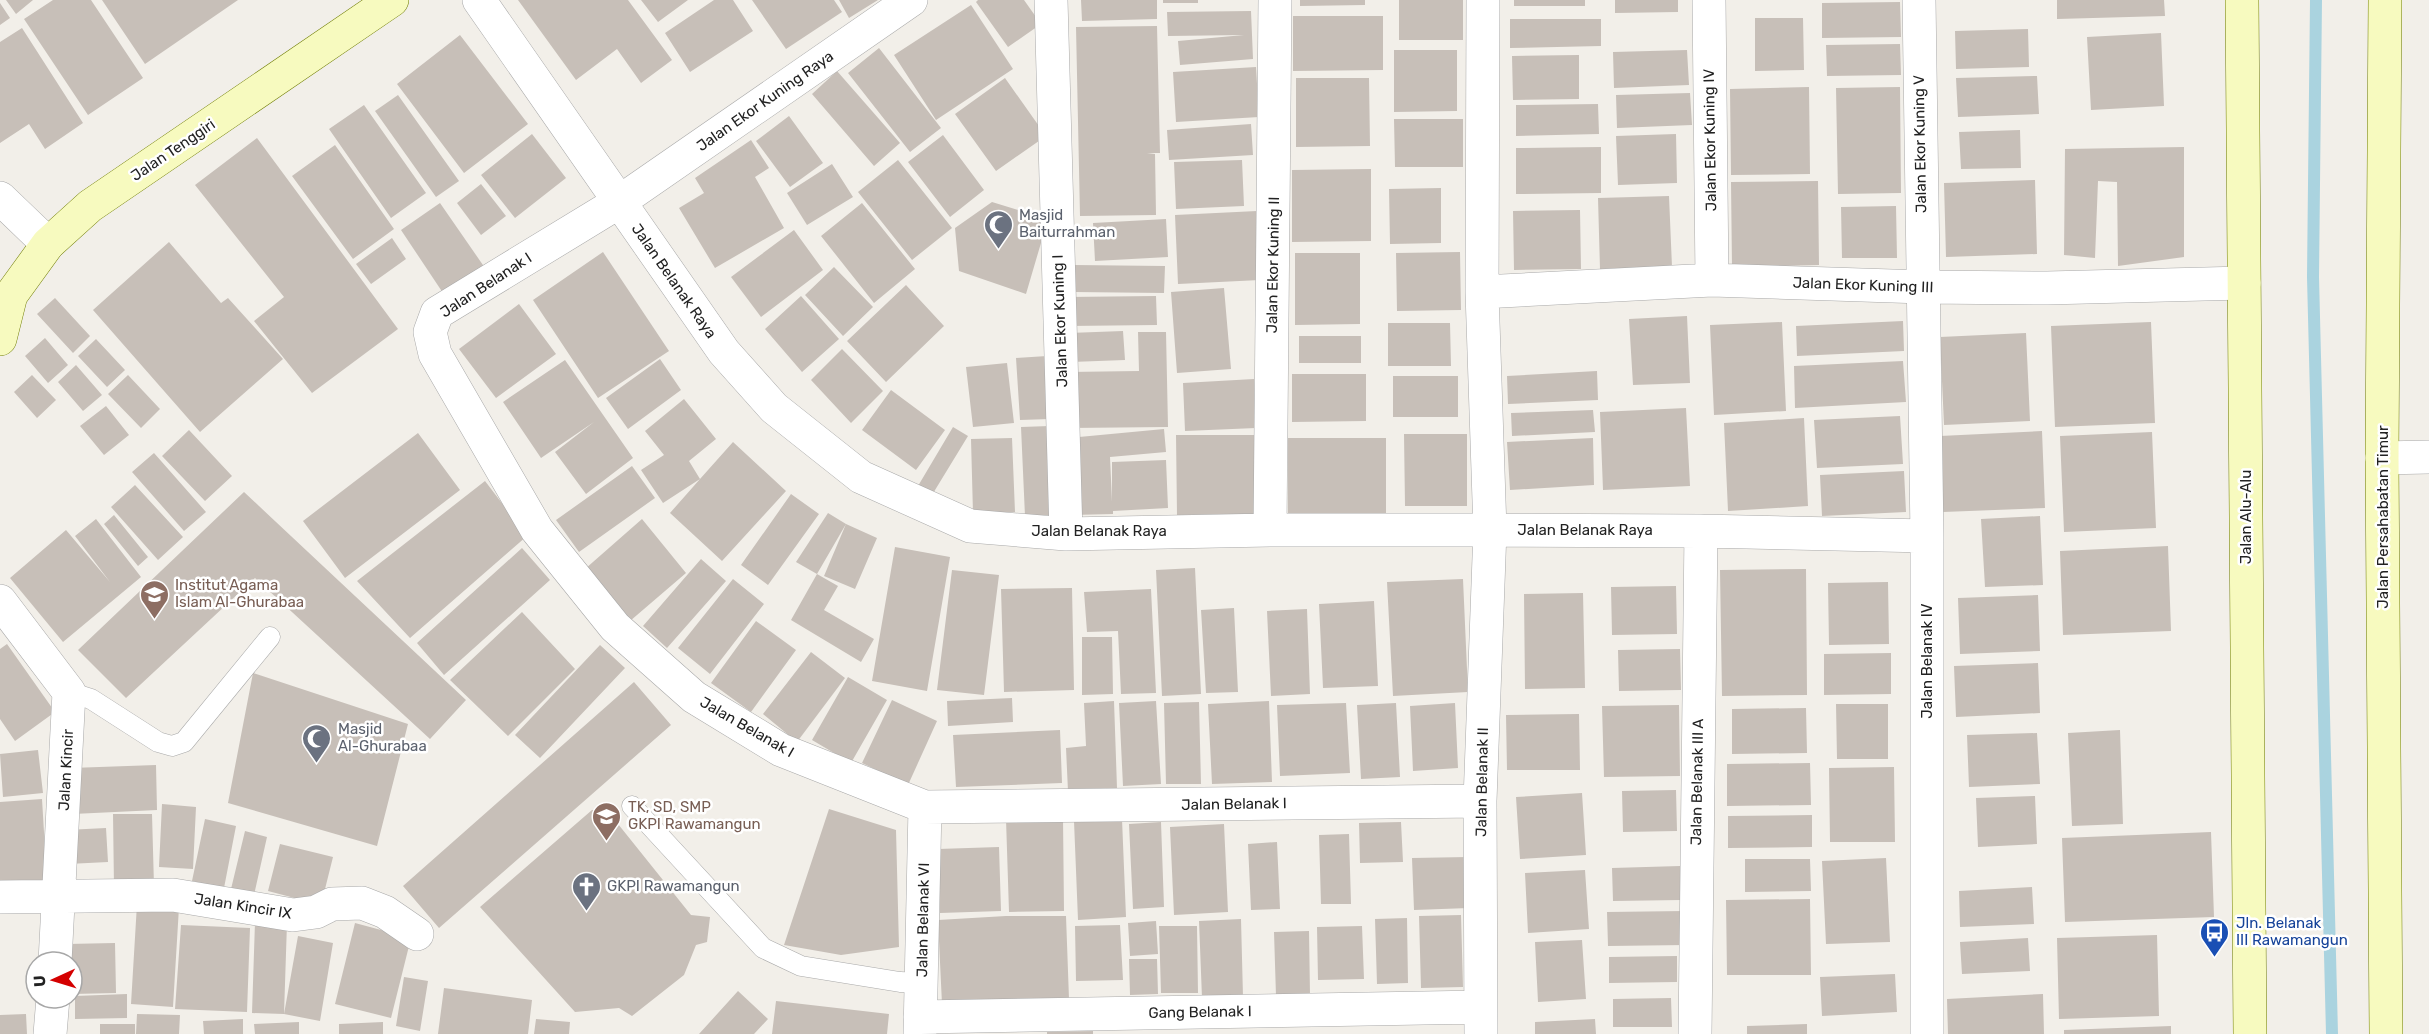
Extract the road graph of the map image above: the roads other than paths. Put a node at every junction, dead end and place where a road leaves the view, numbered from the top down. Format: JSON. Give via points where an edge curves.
{"nodes":[{"id":1,"x":392,"y":0,"type":"edge"},
{"id":2,"x":479,"y":0,"type":"edge"},
{"id":3,"x":911,"y":0,"type":"edge"},
{"id":4,"x":1051,"y":0,"type":"edge"},
{"id":5,"x":1275,"y":0,"type":"edge"},
{"id":6,"x":1484,"y":0,"type":"edge"},
{"id":7,"x":1708,"y":0,"type":"edge"},
{"id":8,"x":1919,"y":0,"type":"edge"},
{"id":9,"x":2242,"y":0,"type":"edge"},
{"id":10,"x":2385,"y":0,"type":"edge"},
{"id":11,"x":0,"y":198,"type":"edge"},
{"id":12,"x":619,"y":202,"type":"junction"},
{"id":13,"x":48,"y":244,"type":"junction"},
{"id":14,"x":1712,"y":280,"type":"junction"},
{"id":15,"x":2244,"y":283,"type":"junction"},
{"id":16,"x":1923,"y":287,"type":"junction"},
{"id":17,"x":1482,"y":292,"type":"junction"},
{"id":18,"x":0,"y":339,"type":"edge"},
{"id":19,"x":2429,"y":457,"type":"edge"},
{"id":20,"x":2382,"y":459,"type":"junction"},
{"id":21,"x":1270,"y":530,"type":"junction"},
{"id":22,"x":1490,"y":530,"type":"junction"},
{"id":23,"x":1701,"y":531,"type":"junction"},
{"id":24,"x":1066,"y":534,"type":"junction"},
{"id":25,"x":1927,"y":536,"type":"junction"},
{"id":26,"x":0,"y":601,"type":"edge"},
{"id":27,"x":270,"y":637,"type":"dead end"},
{"id":28,"x":69,"y":692,"type":"junction"},
{"id":29,"x":1480,"y":801,"type":"junction"},
{"id":30,"x":632,"y":806,"type":"dead end"},
{"id":31,"x":925,"y":807,"type":"junction"},
{"id":32,"x":0,"y":897,"type":"edge"},
{"id":33,"x":59,"y":898,"type":"junction"},
{"id":34,"x":417,"y":934,"type":"dead end"},
{"id":35,"x":56,"y":950,"type":"edge"},
{"id":36,"x":921,"y":983,"type":"junction"},
{"id":37,"x":52,"y":1010,"type":"edge"},
{"id":38,"x":1480,"y":1020,"type":"edge"},
{"id":39,"x":920,"y":1025,"type":"edge"},
{"id":40,"x":50,"y":1034,"type":"edge"},
{"id":41,"x":1695,"y":1034,"type":"edge"},
{"id":42,"x":1927,"y":1034,"type":"edge"},
{"id":43,"x":2250,"y":1034,"type":"edge"},
{"id":44,"x":2386,"y":1034,"type":"edge"}],
"edges":[{"from":1,"to":13,"type":"street","name":"Jalan Tenggiri","via":[[90,206]]},
{"from":2,"to":12,"type":"street","name":"Jalan Belanak Raya"},
{"from":3,"to":12,"type":"street","name":"Jalan Ekor Kuning Raya"},
{"from":4,"to":24,"type":"street","name":"Jalan Ekor Kuning I"},
{"from":5,"to":21,"type":"street","name":"Jalan Ekor Kuning II"},
{"from":6,"to":17,"type":"street"},
{"from":7,"to":14,"type":"street","name":"Jalan Ekor Kuning IV"},
{"from":8,"to":16,"type":"street","name":"Jalan Ekor Kuning V"},
{"from":9,"to":15,"type":"street","name":"Jalan Alu-Alu"},
{"from":10,"to":20,"type":"street","name":"Jalan Persahabatan Timur"},
{"from":11,"to":13,"type":"street"},
{"from":12,"to":24,"type":"street","name":"Jalan Belanak Raya","via":[[724,352],[774,408],[861,477],[970,526]]},
{"from":12,"to":31,"type":"street","name":"Jalan Belanak I","via":[[438,313],[430,332],[435,354],[537,530],[615,627],[694,697],[781,750]]},
{"from":13,"to":18,"type":"street","name":"Jalan Tenggiri","via":[[11,295]]},
{"from":14,"to":16,"type":"street","name":"Jalan Ekor Kuning III"},
{"from":14,"to":17,"type":"street","name":"Jalan Ekor Kuning III"},
{"from":15,"to":16,"type":"street","name":"Jalan Ekor Kuning III"},
{"from":15,"to":43,"type":"street","name":"Jalan Alu-Alu"},
{"from":16,"to":25,"type":"street","name":"Jalan Belanak IV"},
{"from":17,"to":22,"type":"street"},
{"from":19,"to":20,"type":"street"},
{"from":20,"to":44,"type":"street","name":"Jalan Persahabatan Timur"},
{"from":21,"to":22,"type":"street","name":"Jalan Belanak Raya"},
{"from":21,"to":24,"type":"street","name":"Jalan Belanak Raya"},
{"from":22,"to":23,"type":"street","name":"Jalan Belanak Raya"},
{"from":22,"to":29,"type":"street","name":"Jalan Belanak II"},
{"from":23,"to":25,"type":"street","name":"Jalan Belanak Raya"},
{"from":23,"to":41,"type":"street","name":"Jalan Belanak III A"},
{"from":25,"to":42,"type":"street","name":"Jalan Belanak IV"},
{"from":26,"to":28,"type":"street"},
{"from":27,"to":28,"type":"lane","via":[[184,741],[172,746],[158,742],[91,699]]},
{"from":28,"to":33,"type":"street","name":"Jalan Kincir"},
{"from":29,"to":31,"type":"street","name":"Jalan Belanak I"},
{"from":29,"to":38,"type":"street","name":"Jalan Belanak II"},
{"from":30,"to":36,"type":"lane","via":[[763,948],[801,966]]},
{"from":31,"to":36,"type":"street","name":"Jalan Belanak VI"},
{"from":32,"to":33,"type":"street","name":"Jalan Kincir IX"},
{"from":33,"to":34,"type":"street","name":"Jalan Kincir IX","via":[[173,895],[293,915],[316,912],[332,904],[362,903],[386,912]]},
{"from":33,"to":35,"type":"street","name":"Jalan Kincir"},
{"from":36,"to":39,"type":"street","name":"Jalan Belanak VI"},
{"from":37,"to":40,"type":"street"},
{"from":38,"to":39,"type":"street","name":"Gang Belanak I"}]}
